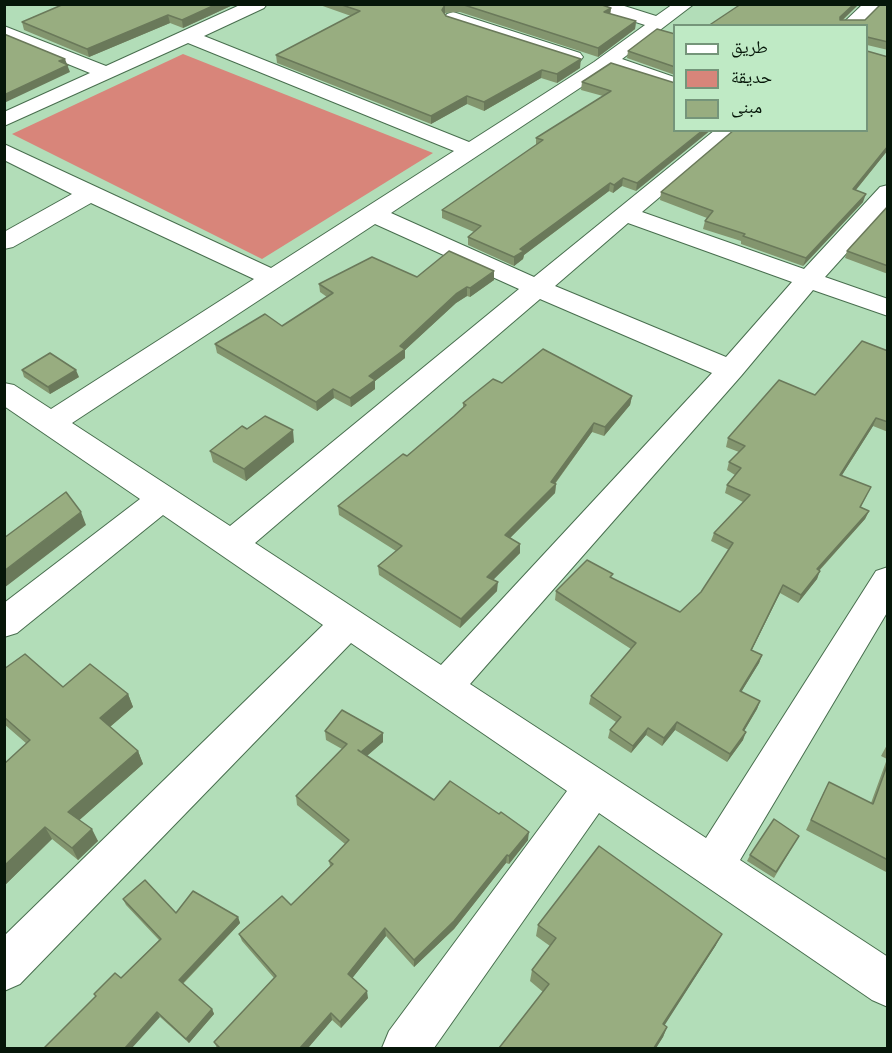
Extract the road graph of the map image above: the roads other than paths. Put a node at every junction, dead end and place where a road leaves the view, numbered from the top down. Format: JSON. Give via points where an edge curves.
{"nodes":[{"id":1,"x":258,"y":4,"type":"edge"},
{"id":2,"x":598,"y":4,"type":"edge"},
{"id":3,"x":685,"y":4,"type":"edge"},
{"id":4,"x":874,"y":4,"type":"edge"},
{"id":5,"x":453,"y":18,"type":"edge"},
{"id":6,"x":25,"y":21,"type":"edge"},
{"id":7,"x":658,"y":23,"type":"junction"},
{"id":8,"x":851,"y":24,"type":"edge"},
{"id":9,"x":4,"y":30,"type":"edge"},
{"id":10,"x":187,"y":36,"type":"junction"},
{"id":11,"x":604,"y":64,"type":"junction"},
{"id":12,"x":106,"y":73,"type":"junction"},
{"id":13,"x":673,"y":82,"type":"edge"},
{"id":14,"x":4,"y":120,"type":"edge"},
{"id":15,"x":727,"y":132,"type":"edge"},
{"id":16,"x":471,"y":150,"type":"junction"},
{"id":17,"x":4,"y":151,"type":"edge"},
{"id":18,"x":888,"y":192,"type":"edge"},
{"id":19,"x":90,"y":194,"type":"junction"},
{"id":20,"x":375,"y":214,"type":"junction"},
{"id":21,"x":625,"y":214,"type":"junction"},
{"id":22,"x":4,"y":242,"type":"edge"},
{"id":23,"x":274,"y":279,"type":"junction"},
{"id":24,"x":809,"y":279,"type":"junction"},
{"id":25,"x":537,"y":288,"type":"junction"},
{"id":26,"x":888,"y":308,"type":"edge"},
{"id":27,"x":730,"y":370,"type":"junction"},
{"id":28,"x":4,"y":392,"type":"edge"},
{"id":29,"x":51,"y":423,"type":"junction"},
{"id":30,"x":163,"y":498,"type":"junction"},
{"id":31,"x":231,"y":544,"type":"junction"},
{"id":32,"x":888,"y":580,"type":"edge"},
{"id":33,"x":349,"y":622,"type":"junction"},
{"id":34,"x":4,"y":623,"type":"edge"},
{"id":35,"x":444,"y":687,"type":"junction"},
{"id":36,"x":594,"y":788,"type":"junction"},
{"id":37,"x":712,"y":867,"type":"junction"},
{"id":38,"x":4,"y":968,"type":"edge"},
{"id":39,"x":888,"y":984,"type":"edge"},
{"id":40,"x":406,"y":1048,"type":"edge"}],
"edges":[{"from":1,"to":10,"type":"street"},
{"from":2,"to":7,"type":"street"},
{"from":3,"to":7,"type":"street"},
{"from":4,"to":8,"type":"street"},
{"from":5,"to":11,"type":"street"},
{"from":6,"to":9,"type":"street"},
{"from":7,"to":11,"type":"street"},
{"from":9,"to":12,"type":"street"},
{"from":10,"to":12,"type":"street"},
{"from":10,"to":16,"type":"street"},
{"from":11,"to":13,"type":"street"},
{"from":11,"to":16,"type":"street"},
{"from":12,"to":14,"type":"street"},
{"from":15,"to":21,"type":"street"},
{"from":16,"to":20,"type":"street"},
{"from":17,"to":19,"type":"street"},
{"from":18,"to":24,"type":"street"},
{"from":19,"to":22,"type":"street"},
{"from":19,"to":23,"type":"street"},
{"from":20,"to":23,"type":"street"},
{"from":20,"to":25,"type":"street"},
{"from":21,"to":24,"type":"street"},
{"from":21,"to":25,"type":"street"},
{"from":23,"to":29,"type":"street"},
{"from":24,"to":26,"type":"street"},
{"from":24,"to":27,"type":"street"},
{"from":25,"to":27,"type":"street"},
{"from":25,"to":31,"type":"street"},
{"from":27,"to":35,"type":"street"},
{"from":28,"to":29,"type":"street"},
{"from":29,"to":30,"type":"street"},
{"from":30,"to":31,"type":"street"},
{"from":30,"to":34,"type":"street"},
{"from":31,"to":33,"type":"street"},
{"from":32,"to":37,"type":"street"},
{"from":33,"to":35,"type":"street"},
{"from":33,"to":38,"type":"street"},
{"from":35,"to":36,"type":"street"},
{"from":36,"to":37,"type":"street"},
{"from":36,"to":40,"type":"street"},
{"from":37,"to":39,"type":"street"}]}
